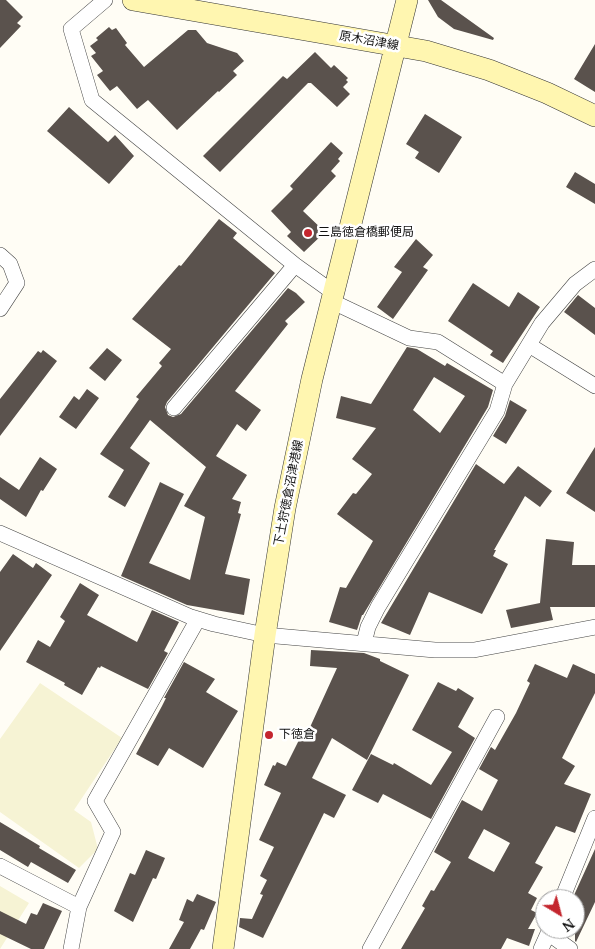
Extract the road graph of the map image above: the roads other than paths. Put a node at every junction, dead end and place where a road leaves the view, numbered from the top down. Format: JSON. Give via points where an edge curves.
{"nodes":[{"id":1,"x":105,"y":0,"type":"edge"},
{"id":2,"x":133,"y":0,"type":"edge"},
{"id":3,"x":407,"y":0,"type":"edge"},
{"id":4,"x":396,"y":45,"type":"junction"},
{"id":5,"x":595,"y":116,"type":"edge"},
{"id":6,"x":0,"y":255,"type":"edge"},
{"id":7,"x":295,"y":265,"type":"junction"},
{"id":8,"x":595,"y":269,"type":"edge"},
{"id":9,"x":333,"y":297,"type":"junction"},
{"id":10,"x":0,"y":309,"type":"edge"},
{"id":11,"x":529,"y":345,"type":"junction"},
{"id":12,"x":506,"y":384,"type":"junction"},
{"id":13,"x":595,"y":386,"type":"edge"},
{"id":14,"x":174,"y":408,"type":"dead end"},
{"id":15,"x":0,"y":533,"type":"edge"},
{"id":16,"x":198,"y":619,"type":"junction"},
{"id":17,"x":595,"y":627,"type":"edge"},
{"id":18,"x":265,"y":635,"type":"junction"},
{"id":19,"x":364,"y":644,"type":"junction"},
{"id":20,"x":497,"y":717,"type":"dead end"},
{"id":21,"x":595,"y":818,"type":"edge"},
{"id":22,"x":0,"y":866,"type":"edge"},
{"id":23,"x":566,"y":889,"type":"edge"},
{"id":24,"x":79,"y":907,"type":"junction"},
{"id":25,"x":558,"y":939,"type":"edge"},
{"id":26,"x":71,"y":949,"type":"edge"},
{"id":27,"x":222,"y":949,"type":"edge"},
{"id":28,"x":370,"y":949,"type":"edge"},
{"id":29,"x":570,"y":949,"type":"edge"}],
"edges":[{"from":1,"to":7,"type":"street","via":[[71,29],[92,100]]},
{"from":2,"to":4,"type":"main road","name":"原木沼津線"},
{"from":3,"to":4,"type":"main road","name":"下土狩徳倉沼津港線"},
{"from":4,"to":5,"type":"main road","name":"原木沼津線","via":[[488,70],[547,92]]},
{"from":4,"to":9,"type":"main road","name":"下土狩徳倉沼津港線"},
{"from":6,"to":10,"type":"street","via":[[10,264],[17,283]]},
{"from":7,"to":9,"type":"street"},
{"from":7,"to":14,"type":"street"},
{"from":8,"to":11,"type":"street","via":[[558,302]]},
{"from":9,"to":12,"type":"street","via":[[409,338],[438,342]]},
{"from":9,"to":18,"type":"main road","name":"下土狩徳倉沼津港線","via":[[312,379],[286,508]]},
{"from":11,"to":12,"type":"street"},
{"from":11,"to":13,"type":"street"},
{"from":12,"to":19,"type":"street","via":[[497,411],[392,582],[368,627]]},
{"from":15,"to":16,"type":"street"},
{"from":16,"to":18,"type":"street"},
{"from":16,"to":24,"type":"street","via":[[95,802],[113,832]]},
{"from":17,"to":19,"type":"street","via":[[474,650]]},
{"from":18,"to":19,"type":"street"},
{"from":18,"to":27,"type":"main road","name":"下土狩徳倉沼津港線"},
{"from":20,"to":28,"type":"street"},
{"from":21,"to":23,"type":"street"},
{"from":22,"to":24,"type":"street"},
{"from":24,"to":26,"type":"street"},
{"from":25,"to":29,"type":"street"}]}
